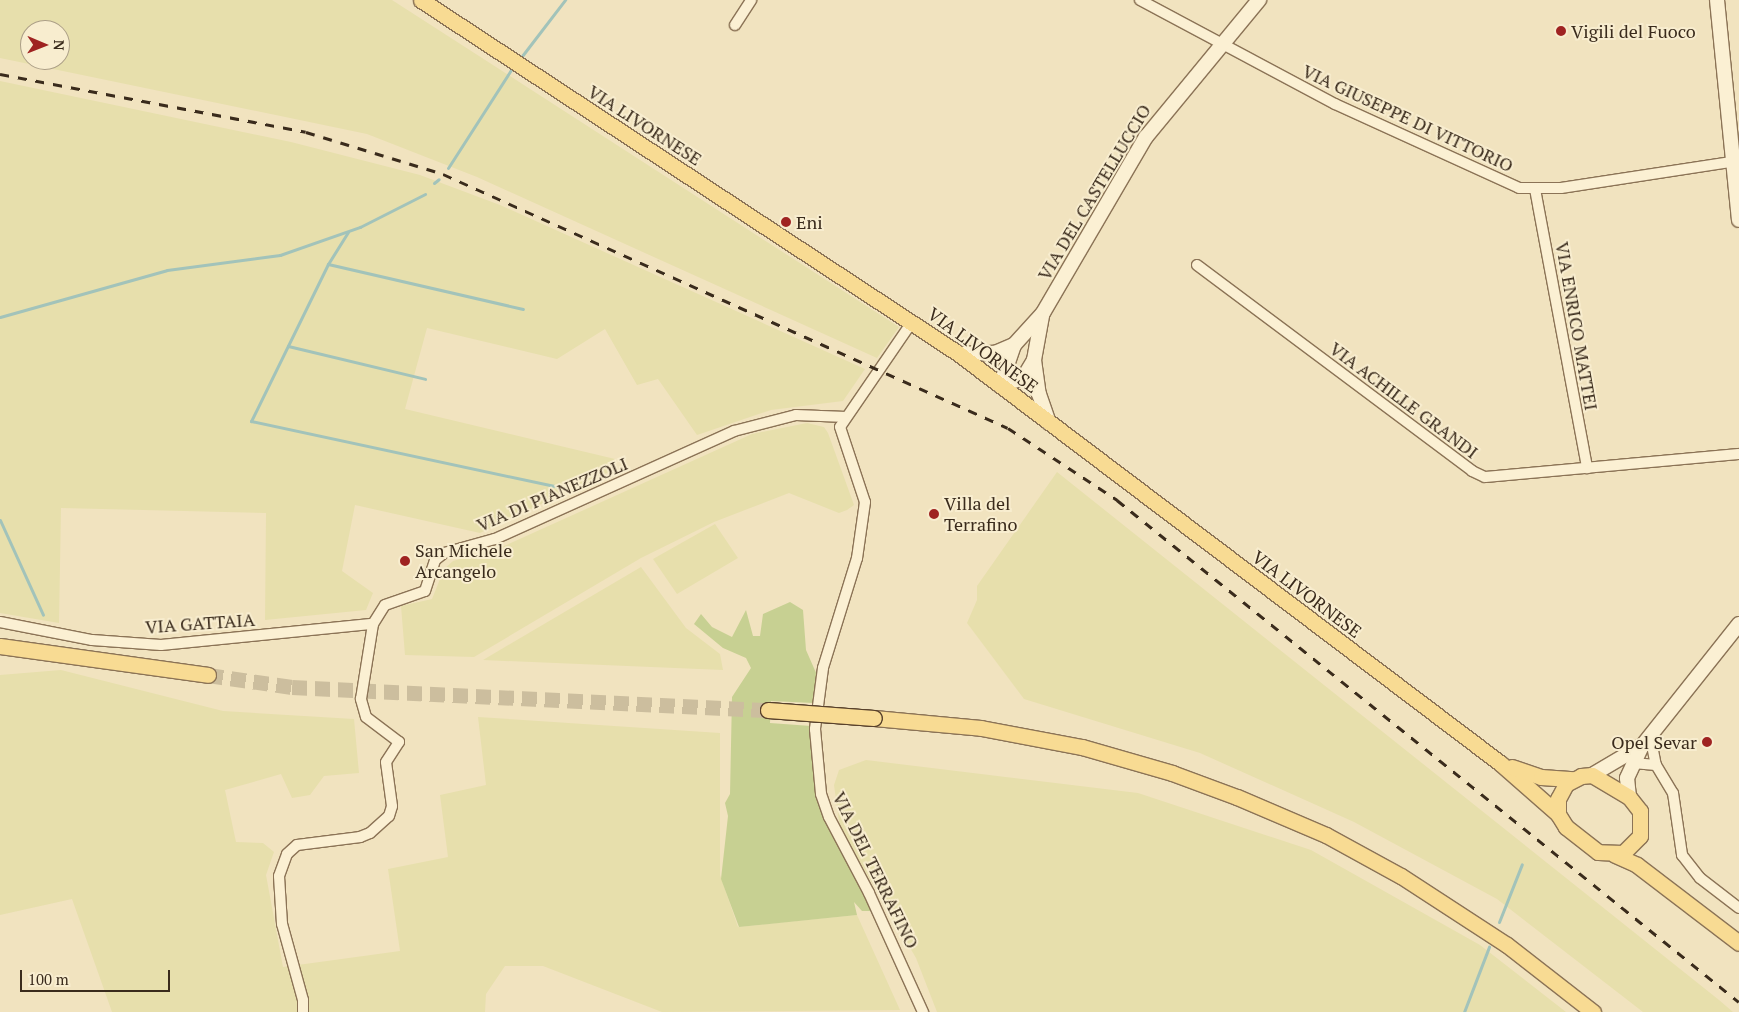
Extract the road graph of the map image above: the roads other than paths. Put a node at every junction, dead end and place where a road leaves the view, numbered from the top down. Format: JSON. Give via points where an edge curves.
{"nodes":[{"id":1,"x":421,"y":0,"type":"edge"},
{"id":2,"x":751,"y":0,"type":"edge"},
{"id":3,"x":1140,"y":0,"type":"edge"},
{"id":4,"x":1259,"y":0,"type":"edge"},
{"id":5,"x":1717,"y":0,"type":"edge"},
{"id":6,"x":735,"y":24,"type":"dead end"},
{"id":7,"x":1222,"y":45,"type":"junction"},
{"id":8,"x":1736,"y":161,"type":"edge"},
{"id":9,"x":1535,"y":189,"type":"junction"},
{"id":10,"x":1739,"y":220,"type":"edge"},
{"id":11,"x":1197,"y":266,"type":"dead end"},
{"id":12,"x":1042,"y":313,"type":"junction"},
{"id":13,"x":912,"y":322,"type":"junction"},
{"id":14,"x":1014,"y":345,"type":"junction"},
{"id":15,"x":959,"y":354,"type":"junction"},
{"id":16,"x":1034,"y":360,"type":"junction"},
{"id":17,"x":1000,"y":386,"type":"junction"},
{"id":18,"x":846,"y":417,"type":"junction"},
{"id":19,"x":1049,"y":423,"type":"junction"},
{"id":20,"x":1739,"y":454,"type":"edge"},
{"id":21,"x":1586,"y":468,"type":"junction"},
{"id":22,"x":0,"y":622,"type":"edge"},
{"id":23,"x":373,"y":624,"type":"junction"},
{"id":24,"x":1739,"y":624,"type":"edge"},
{"id":25,"x":0,"y":646,"type":"edge"},
{"id":26,"x":208,"y":675,"type":"tunnel mouth"},
{"id":27,"x":768,"y":710,"type":"tunnel mouth"},
{"id":28,"x":1646,"y":740,"type":"junction"},
{"id":29,"x":1500,"y":763,"type":"junction"},
{"id":30,"x":1633,"y":763,"type":"junction"},
{"id":31,"x":1656,"y":765,"type":"junction"},
{"id":32,"x":1592,"y":775,"type":"junction"},
{"id":33,"x":1573,"y":779,"type":"junction"},
{"id":34,"x":1629,"y":797,"type":"junction"},
{"id":35,"x":1558,"y":814,"type":"junction"},
{"id":36,"x":1640,"y":836,"type":"junction"},
{"id":37,"x":1615,"y":855,"type":"junction"},
{"id":38,"x":1652,"y":875,"type":"junction"},
{"id":39,"x":1739,"y":908,"type":"edge"},
{"id":40,"x":1739,"y":943,"type":"edge"},
{"id":41,"x":303,"y":1012,"type":"edge"},
{"id":42,"x":923,"y":1012,"type":"edge"},
{"id":43,"x":1593,"y":1012,"type":"edge"}],
"edges":[{"from":1,"to":13,"type":"main road","name":"VIA LIVORNESE"},
{"from":2,"to":6,"type":"street"},
{"from":3,"to":7,"type":"street","name":"VIA GIUSEPPE DI VITTORIO"},
{"from":4,"to":7,"type":"street","name":"VIA DEL CASTELLUCCIO"},
{"from":5,"to":8,"type":"street"},
{"from":7,"to":9,"type":"street","name":"VIA GIUSEPPE DI VITTORIO","via":[[1432,150],[1510,184]]},
{"from":7,"to":12,"type":"street","name":"VIA DEL CASTELLUCCIO","via":[[1146,137]]},
{"from":8,"to":9,"type":"street","name":"VIA GIUSEPPE DI VITTORIO"},
{"from":8,"to":10,"type":"street"},
{"from":9,"to":21,"type":"street","name":"VIA ENRICO MATTEI"},
{"from":11,"to":21,"type":"street","name":"VIA ACHILLE GRANDI","via":[[1478,474],[1499,478]]},
{"from":12,"to":14,"type":"street","name":"VIA DEL CASTELLUCCIO"},
{"from":12,"to":16,"type":"street","name":"VIA DEL CASTELLUCCIO"},
{"from":13,"to":15,"type":"main road","name":"VIA LIVORNESE"},
{"from":13,"to":18,"type":"street","name":"VIA DEL TERRAFINO"},
{"from":14,"to":15,"type":"street","name":"VIA DEL CASTELLUCCIO","via":[[995,353]]},
{"from":14,"to":17,"type":"street","name":"VIA DEL CASTELLUCCIO"},
{"from":15,"to":17,"type":"main road","name":"VIA LIVORNESE"},
{"from":16,"to":17,"type":"street","name":"VIA DEL CASTELLUCCIO","via":[[1023,378]]},
{"from":16,"to":19,"type":"street","name":"VIA DEL CASTELLUCCIO","via":[[1039,394]]},
{"from":17,"to":19,"type":"main road","name":"VIA LIVORNESE"},
{"from":18,"to":23,"type":"street","name":"VIA DI PIANEZZOLI","via":[[796,415],[734,431],[495,539],[444,553],[435,560],[425,591],[390,601]]},
{"from":18,"to":42,"type":"street","name":"VIA DEL TERRAFINO","via":[[840,427],[840,436],[865,502],[856,558],[818,697],[816,729],[821,794]]},
{"from":19,"to":29,"type":"main road","name":"VIA LIVORNESE"},
{"from":20,"to":21,"type":"street","name":"VIA ACHILLE GRANDI"},
{"from":22,"to":23,"type":"street","name":"VIA GATTAIA","via":[[92,640],[161,645]]},
{"from":23,"to":41,"type":"street","name":"VIA DI PIANEZZOLI","via":[[361,699],[366,717],[399,742],[386,762],[392,806],[382,824],[370,833],[297,845],[287,854],[279,876],[278,898]]},
{"from":24,"to":28,"type":"street"},
{"from":25,"to":26,"type":"main road"},
{"from":27,"to":43,"type":"main road","bridge":true,"via":[[981,728],[1082,747],[1172,773],[1262,807],[1351,847],[1507,945]]},
{"from":28,"to":30,"type":"street"},
{"from":28,"to":31,"type":"street"},
{"from":28,"to":32,"type":"street"},
{"from":29,"to":33,"type":"main road","name":"VIA LIVORNESE","via":[[1541,777]]},
{"from":29,"to":35,"type":"main road","name":"VIA LIVORNESE"},
{"from":30,"to":31,"type":"street"},
{"from":30,"to":34,"type":"street","via":[[1627,778]]},
{"from":31,"to":39,"type":"street","via":[[1674,793],[1682,855],[1700,878]]},
{"from":32,"to":33,"type":"main road","name":"VIA LIVORNESE"},
{"from":32,"to":34,"type":"main road"},
{"from":33,"to":35,"type":"main road","via":[[1560,793]]},
{"from":34,"to":36,"type":"main road","name":"VIA LIVORNESE","via":[[1640,811]]},
{"from":35,"to":37,"type":"main road","name":"VIA LIVORNESE","via":[[1566,827],[1598,852]]},
{"from":36,"to":37,"type":"main road","via":[[1631,849]]},
{"from":36,"to":38,"type":"main road","name":"VIA LIVORNESE","via":[[1643,855]]},
{"from":37,"to":38,"type":"main road","name":"VIA LIVORNESE"},
{"from":38,"to":40,"type":"main road","name":"VIA LIVORNESE"}]}
